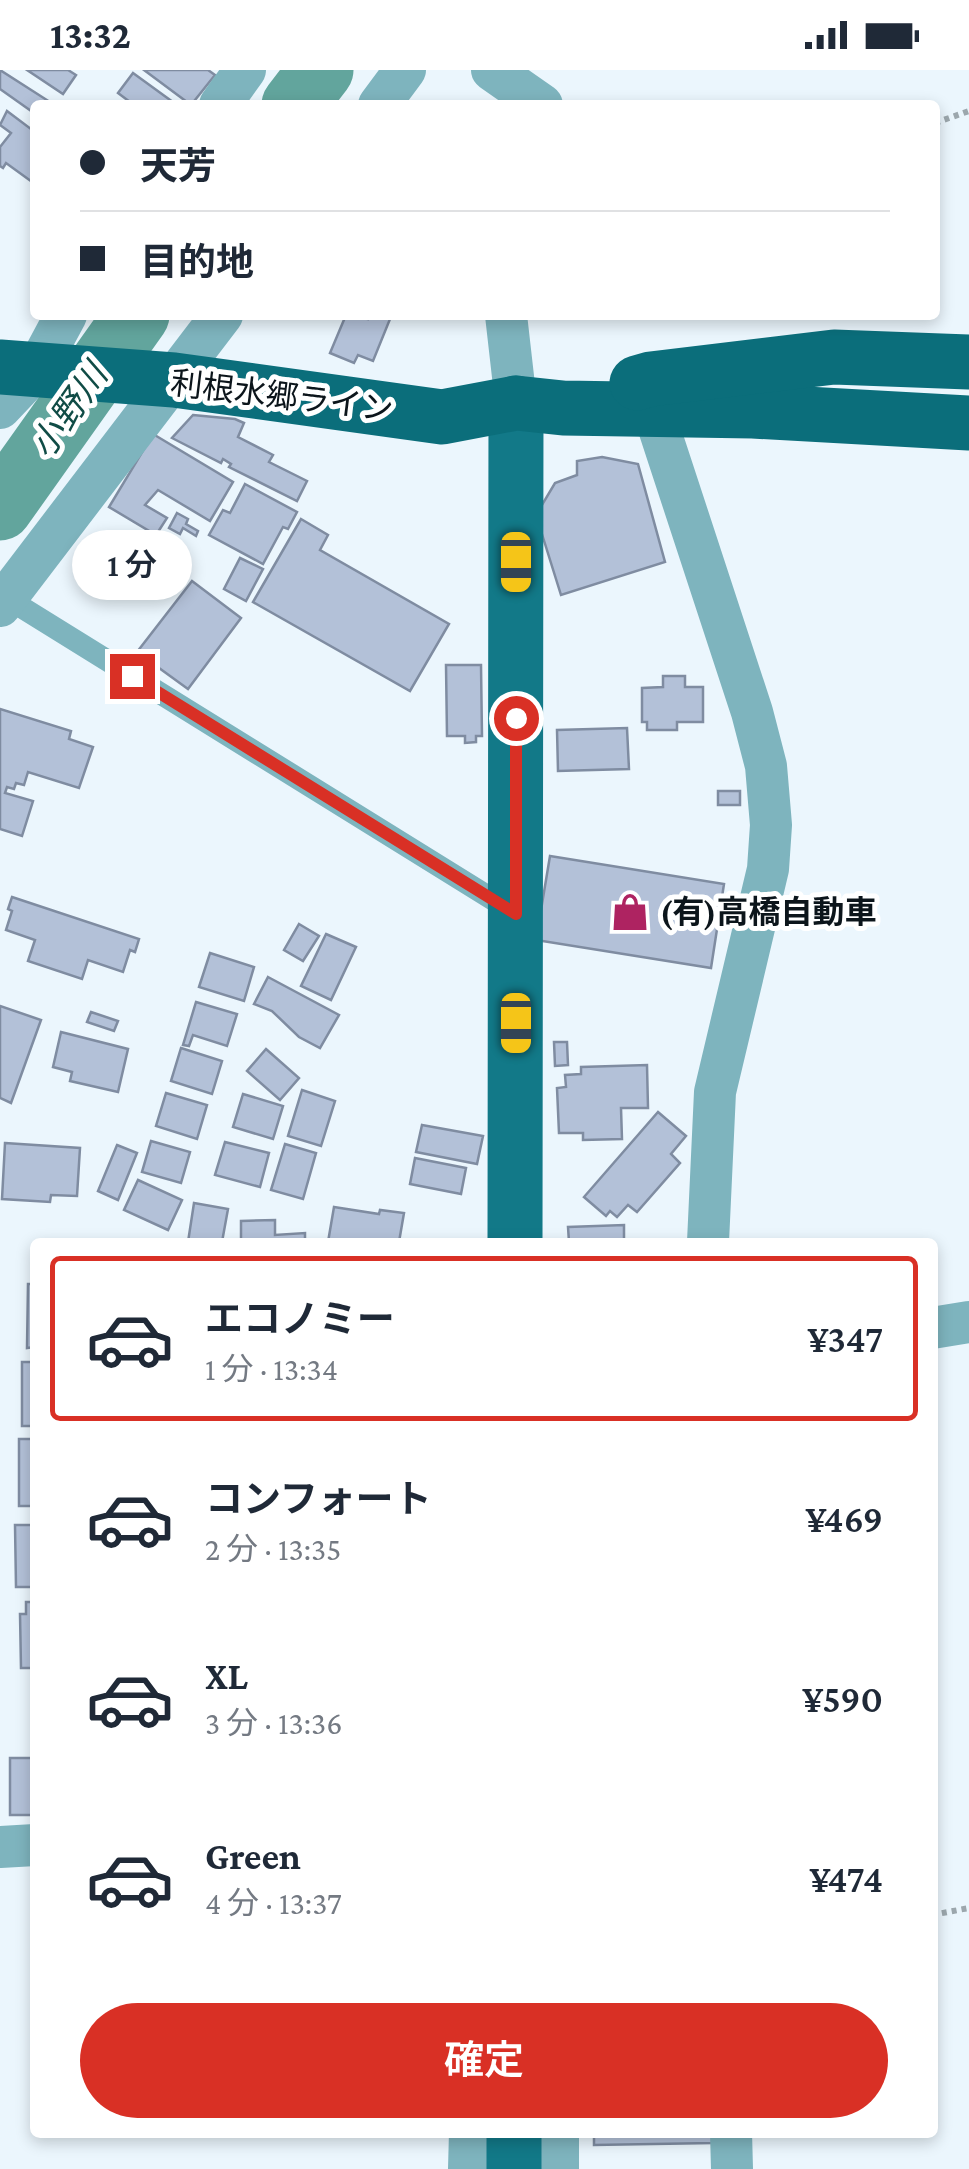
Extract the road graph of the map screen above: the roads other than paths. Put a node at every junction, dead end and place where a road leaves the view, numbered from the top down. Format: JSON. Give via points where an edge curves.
{"nodes":[{"id":1,"x":245,"y":70,"type":"edge"},
{"id":2,"x":405,"y":70,"type":"edge"},
{"id":3,"x":492,"y":70,"type":"edge"},
{"id":4,"x":224,"y":100,"type":"edge"},
{"id":5,"x":383,"y":100,"type":"edge"},
{"id":6,"x":535,"y":100,"type":"edge"},
{"id":7,"x":61,"y":320,"type":"edge"},
{"id":8,"x":218,"y":320,"type":"edge"},
{"id":9,"x":508,"y":320,"type":"edge"},
{"id":10,"x":969,"y":362,"type":"edge"},
{"id":11,"x":18,"y":368,"type":"edge"},
{"id":12,"x":174,"y":380,"type":"junction"},
{"id":13,"x":539,"y":405,"type":"junction"},
{"id":14,"x":0,"y":408,"type":"edge"},
{"id":15,"x":653,"y":410,"type":"junction"},
{"id":16,"x":969,"y":424,"type":"edge"},
{"id":17,"x":2,"y":602,"type":"edge"},
{"id":18,"x":516,"y":914,"type":"junction"},
{"id":19,"x":515,"y":1238,"type":"edge"},
{"id":20,"x":708,"y":1238,"type":"edge"},
{"id":21,"x":969,"y":1322,"type":"edge"},
{"id":22,"x":938,"y":1327,"type":"edge"},
{"id":23,"x":30,"y":1844,"type":"edge"},
{"id":24,"x":0,"y":1847,"type":"edge"},
{"id":25,"x":470,"y":2138,"type":"edge"},
{"id":26,"x":514,"y":2138,"type":"edge"},
{"id":27,"x":558,"y":2138,"type":"edge"},
{"id":28,"x":731,"y":2138,"type":"edge"},
{"id":29,"x":469,"y":2169,"type":"edge"},
{"id":30,"x":514,"y":2169,"type":"edge"},
{"id":31,"x":558,"y":2169,"type":"edge"},
{"id":32,"x":732,"y":2169,"type":"edge"}],
"edges":[{"from":1,"to":4,"type":"street"},
{"from":2,"to":5,"type":"street"},
{"from":3,"to":6,"type":"street"},
{"from":7,"to":11,"type":"street"},
{"from":8,"to":12,"type":"street"},
{"from":9,"to":13,"type":"street"},
{"from":10,"to":13,"type":"highway","name":"利根水郷ライン","via":[[834,357],[651,379]]},
{"from":11,"to":12,"type":"highway","name":"利根水郷ライン"},
{"from":11,"to":14,"type":"street"},
{"from":12,"to":13,"type":"highway","name":"利根水郷ライン","via":[[442,416]]},
{"from":12,"to":17,"type":"street"},
{"from":13,"to":15,"type":"highway","name":"利根水郷ライン"},
{"from":13,"to":18,"type":"main road"},
{"from":15,"to":16,"type":"highway","name":"利根水郷ライン"},
{"from":15,"to":20,"type":"street","via":[[752,712],[766,766],[770,824],[768,869],[715,1092]]},
{"from":17,"to":18,"type":"lane"},
{"from":18,"to":19,"type":"main road"},
{"from":21,"to":22,"type":"street"},
{"from":23,"to":24,"type":"street"},
{"from":25,"to":29,"type":"street"},
{"from":26,"to":30,"type":"main road"},
{"from":27,"to":31,"type":"street"},
{"from":28,"to":32,"type":"street"}]}
